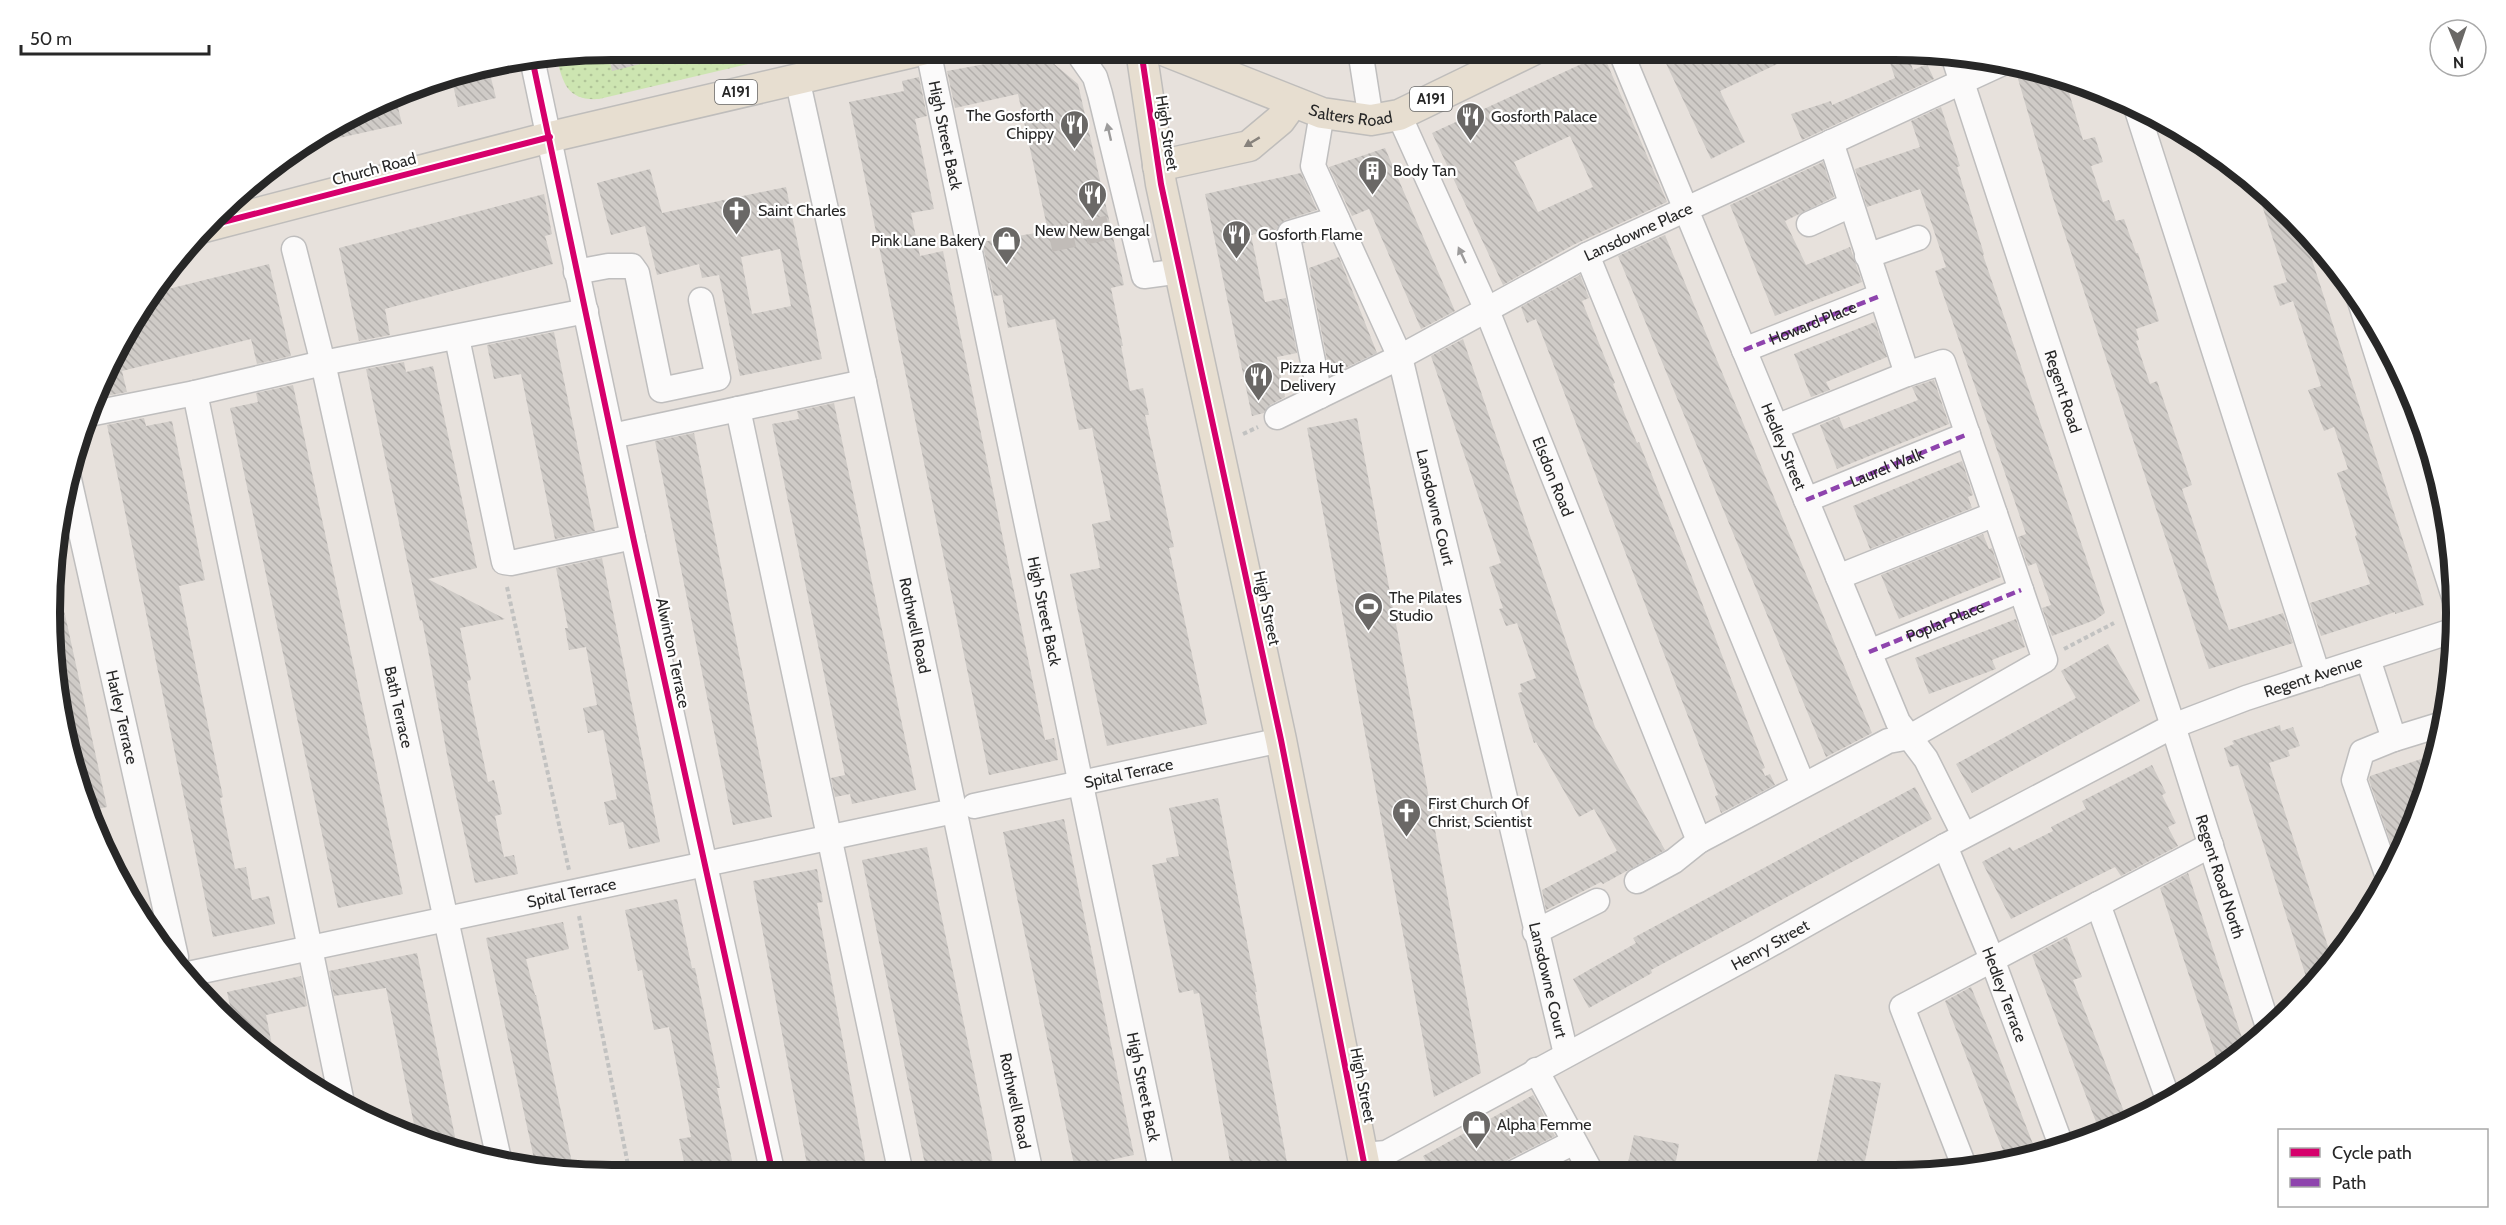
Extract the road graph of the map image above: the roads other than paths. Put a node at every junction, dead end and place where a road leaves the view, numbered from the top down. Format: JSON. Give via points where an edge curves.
{"nodes":[{"id":1,"x":877,"y":60,"type":"edge"},
{"id":2,"x":930,"y":60,"type":"edge"},
{"id":3,"x":1083,"y":60,"type":"edge"},
{"id":4,"x":1143,"y":60,"type":"edge"},
{"id":5,"x":1188,"y":60,"type":"edge"},
{"id":6,"x":1364,"y":60,"type":"edge"},
{"id":7,"x":1511,"y":60,"type":"edge"},
{"id":8,"x":1624,"y":60,"type":"edge"},
{"id":9,"x":1956,"y":64,"type":"edge"},
{"id":10,"x":534,"y":66,"type":"edge"},
{"id":11,"x":1989,"y":69,"type":"edge"},
{"id":12,"x":797,"y":78,"type":"junction"},
{"id":13,"x":1962,"y":81,"type":"junction"},
{"id":14,"x":1293,"y":102,"type":"junction"},
{"id":15,"x":1322,"y":113,"type":"junction"},
{"id":16,"x":1385,"y":117,"type":"junction"},
{"id":17,"x":2139,"y":118,"type":"edge"},
{"id":18,"x":550,"y":137,"type":"junction"},
{"id":19,"x":1831,"y":142,"type":"junction"},
{"id":20,"x":1160,"y":175,"type":"junction"},
{"id":21,"x":1123,"y":189,"type":"junction"},
{"id":22,"x":1851,"y":205,"type":"junction"},
{"id":23,"x":1686,"y":208,"type":"junction"},
{"id":24,"x":226,"y":218,"type":"edge"},
{"id":25,"x":1338,"y":219,"type":"junction"},
{"id":26,"x":1809,"y":224,"type":"dead end"},
{"id":27,"x":1918,"y":238,"type":"dead end"},
{"id":28,"x":294,"y":249,"type":"dead end"},
{"id":29,"x":1587,"y":255,"type":"junction"},
{"id":30,"x":1866,"y":256,"type":"junction"},
{"id":31,"x":1181,"y":271,"type":"junction"},
{"id":32,"x":576,"y":272,"type":"junction"},
{"id":33,"x":1880,"y":296,"type":"junction"},
{"id":34,"x":701,"y":300,"type":"dead end"},
{"id":35,"x":1486,"y":308,"type":"junction"},
{"id":36,"x":586,"y":311,"type":"junction"},
{"id":37,"x":2370,"y":333,"type":"edge"},
{"id":38,"x":457,"y":338,"type":"junction"},
{"id":39,"x":1744,"y":350,"type":"junction"},
{"id":40,"x":1400,"y":357,"type":"junction"},
{"id":41,"x":323,"y":363,"type":"junction"},
{"id":42,"x":1907,"y":374,"type":"junction"},
{"id":43,"x":864,"y":382,"type":"junction"},
{"id":44,"x":195,"y":393,"type":"junction"},
{"id":45,"x":1320,"y":396,"type":"junction"},
{"id":46,"x":738,"y":410,"type":"junction"},
{"id":47,"x":98,"y":412,"type":"edge"},
{"id":48,"x":1277,"y":417,"type":"road end"},
{"id":49,"x":1776,"y":427,"type":"junction"},
{"id":50,"x":1968,"y":434,"type":"junction"},
{"id":51,"x":612,"y":436,"type":"junction"},
{"id":52,"x":73,"y":497,"type":"edge"},
{"id":53,"x":1806,"y":500,"type":"junction"},
{"id":54,"x":1995,"y":514,"type":"junction"},
{"id":55,"x":633,"y":537,"type":"junction"},
{"id":56,"x":2444,"y":565,"type":"edge"},
{"id":57,"x":1838,"y":577,"type":"junction"},
{"id":58,"x":2021,"y":590,"type":"junction"},
{"id":59,"x":2445,"y":633,"type":"edge"},
{"id":60,"x":1869,"y":652,"type":"junction"},
{"id":61,"x":2368,"y":659,"type":"junction"},
{"id":62,"x":2318,"y":675,"type":"junction"},
{"id":63,"x":2173,"y":726,"type":"junction"},
{"id":64,"x":2433,"y":727,"type":"edge"},
{"id":65,"x":1910,"y":737,"type":"junction"},
{"id":66,"x":2394,"y":739,"type":"junction"},
{"id":67,"x":1281,"y":740,"type":"junction"},
{"id":68,"x":1080,"y":784,"type":"junction"},
{"id":69,"x":1803,"y":785,"type":"junction"},
{"id":70,"x":964,"y":808,"type":"junction"},
{"id":71,"x":830,"y":837,"type":"junction"},
{"id":72,"x":1954,"y":840,"type":"junction"},
{"id":73,"x":1699,"y":841,"type":"junction"},
{"id":74,"x":2211,"y":845,"type":"junction"},
{"id":75,"x":705,"y":863,"type":"junction"},
{"id":76,"x":2384,"y":866,"type":"edge"},
{"id":77,"x":1636,"y":881,"type":"dead end"},
{"id":78,"x":1597,"y":901,"type":"dead end"},
{"id":79,"x":2098,"y":904,"type":"junction"},
{"id":80,"x":446,"y":919,"type":"junction"},
{"id":81,"x":1535,"y":932,"type":"junction"},
{"id":82,"x":310,"y":948,"type":"junction"},
{"id":83,"x":174,"y":949,"type":"edge"},
{"id":84,"x":1992,"y":959,"type":"junction"},
{"id":85,"x":194,"y":973,"type":"edge"},
{"id":86,"x":2266,"y":1020,"type":"edge"},
{"id":87,"x":1566,"y":1054,"type":"junction"},
{"id":88,"x":1536,"y":1070,"type":"junction"},
{"id":89,"x":340,"y":1093,"type":"edge"},
{"id":90,"x":2166,"y":1093,"type":"edge"},
{"id":91,"x":2059,"y":1139,"type":"edge"},
{"id":92,"x":1574,"y":1142,"type":"junction"},
{"id":93,"x":497,"y":1152,"type":"edge"},
{"id":94,"x":1962,"y":1160,"type":"edge"},
{"id":95,"x":1365,"y":1164,"type":"edge"},
{"id":96,"x":771,"y":1165,"type":"edge"},
{"id":97,"x":899,"y":1165,"type":"edge"},
{"id":98,"x":1029,"y":1165,"type":"edge"},
{"id":99,"x":1160,"y":1165,"type":"edge"},
{"id":100,"x":1529,"y":1165,"type":"edge"},
{"id":101,"x":1587,"y":1165,"type":"edge"}],
"edges":[{"from":1,"to":12,"type":"main road","name":"Church Road","number":"A191"},
{"from":2,"to":68,"type":"street","name":"High Street Back"},
{"from":21,"to":3,"type":"street","one_way":true,"via":[[1095,77]]},
{"from":4,"to":20,"type":"main road","name":"High Street"},
{"from":5,"to":14,"type":"main road","name":"Salters Road"},
{"from":6,"to":16,"type":"street","name":"Elsdon Road"},
{"from":7,"to":16,"type":"main road","name":"Salters Road","number":"A191"},
{"from":8,"to":23,"type":"street","name":"Hedley Street"},
{"from":9,"to":13,"type":"street","name":"Regent Road"},
{"from":10,"to":18,"type":"street","name":"Alwinton Terrace"},
{"from":11,"to":13,"type":"street","name":"Lansdowne Place"},
{"from":12,"to":18,"type":"main road","name":"Church Road","number":"A191"},
{"from":12,"to":43,"type":"street","name":"Rothwell Road"},
{"from":13,"to":19,"type":"street","name":"Lansdowne Place"},
{"from":13,"to":63,"type":"street","name":"Regent Road"},
{"from":14,"to":15,"type":"main road","name":"Salters Road"},
{"from":14,"to":20,"type":"main road","one_way":true,"via":[[1280,120],[1249,146]]},
{"from":15,"to":16,"type":"main road","name":"Salters Road"},
{"from":15,"to":25,"type":"street","name":"Lansdowne Court","via":[[1313,166]]},
{"from":35,"to":16,"type":"street","name":"Elsdon Road","one_way":true},
{"from":17,"to":62,"type":"street"},
{"from":18,"to":24,"type":"main road","name":"Church Road","number":"A191"},
{"from":18,"to":32,"type":"street","name":"Alwinton Terrace"},
{"from":19,"to":22,"type":"street"},
{"from":19,"to":23,"type":"street","name":"Lansdowne Place"},
{"from":20,"to":21,"type":"street"},
{"from":20,"to":31,"type":"main road","name":"High Street"},
{"from":21,"to":31,"type":"street","via":[[1121,224],[1144,276]]},
{"from":22,"to":26,"type":"street"},
{"from":22,"to":30,"type":"street"},
{"from":23,"to":29,"type":"street","name":"Lansdowne Place"},
{"from":23,"to":39,"type":"street","name":"Hedley Street"},
{"from":25,"to":40,"type":"street","name":"Lansdowne Court"},
{"from":25,"to":45,"type":"street","via":[[1290,233],[1288,238]]},
{"from":27,"to":30,"type":"street"},
{"from":28,"to":41,"type":"street","name":"Bath Terrace"},
{"from":29,"to":35,"type":"street","name":"Lansdowne Place"},
{"from":29,"to":69,"type":"street"},
{"from":30,"to":33,"type":"street"},
{"from":31,"to":67,"type":"main road","name":"High Street"},
{"from":32,"to":34,"type":"street","via":[[632,266],[637,273],[661,390],[718,378]]},
{"from":32,"to":36,"type":"street","name":"Alwinton Terrace"},
{"from":33,"to":39,"type":"street","name":"Howard Place"},
{"from":33,"to":42,"type":"street"},
{"from":35,"to":40,"type":"street","name":"Lansdowne Place"},
{"from":35,"to":73,"type":"street","name":"Elsdon Road"},
{"from":36,"to":38,"type":"street"},
{"from":36,"to":51,"type":"street","name":"Alwinton Terrace"},
{"from":37,"to":56,"type":"street"},
{"from":38,"to":41,"type":"street"},
{"from":38,"to":55,"type":"street","via":[[504,561],[511,563]]},
{"from":39,"to":49,"type":"street","name":"Hedley Street"},
{"from":40,"to":45,"type":"street","name":"Lansdowne Place"},
{"from":40,"to":81,"type":"street","name":"Lansdowne Court"},
{"from":41,"to":44,"type":"street"},
{"from":41,"to":80,"type":"street","name":"Bath Terrace"},
{"from":42,"to":49,"type":"street"},
{"from":42,"to":50,"type":"street","via":[[1943,362]]},
{"from":43,"to":46,"type":"street"},
{"from":43,"to":70,"type":"street","name":"Rothwell Road"},
{"from":44,"to":47,"type":"street"},
{"from":44,"to":82,"type":"street"},
{"from":45,"to":48,"type":"street","name":"Lansdowne Place"},
{"from":46,"to":51,"type":"street"},
{"from":46,"to":71,"type":"street"},
{"from":49,"to":53,"type":"street","name":"Hedley Street"},
{"from":50,"to":53,"type":"street","name":"Laurel Walk"},
{"from":50,"to":54,"type":"street"},
{"from":51,"to":55,"type":"street","name":"Alwinton Terrace"},
{"from":52,"to":83,"type":"street","name":"Harley Terrace"},
{"from":53,"to":57,"type":"street","name":"Hedley Street"},
{"from":54,"to":57,"type":"street"},
{"from":54,"to":58,"type":"street"},
{"from":55,"to":75,"type":"street","name":"Alwinton Terrace"},
{"from":57,"to":60,"type":"street","name":"Hedley Street"},
{"from":58,"to":60,"type":"street","name":"Poplar Place"},
{"from":58,"to":65,"type":"street","via":[[2044,660]]},
{"from":59,"to":61,"type":"street","name":"Regent Avenue"},
{"from":60,"to":65,"type":"street","name":"Hedley Street","via":[[1898,722]]},
{"from":61,"to":62,"type":"street","name":"Regent Avenue"},
{"from":61,"to":66,"type":"street"},
{"from":62,"to":63,"type":"street","name":"Regent Avenue"},
{"from":63,"to":72,"type":"street","name":"Henry Street"},
{"from":63,"to":74,"type":"street","name":"Regent Road North"},
{"from":64,"to":66,"type":"street"},
{"from":65,"to":69,"type":"street","via":[[1888,741]]},
{"from":65,"to":72,"type":"street","name":"Hedley Street","via":[[1926,759]]},
{"from":66,"to":76,"type":"street","via":[[2362,752],[2354,780]]},
{"from":67,"to":68,"type":"street","name":"Spital Terrace"},
{"from":67,"to":95,"type":"main road","name":"High Street"},
{"from":68,"to":70,"type":"street","name":"Spital Terrace"},
{"from":68,"to":99,"type":"street","name":"High Street Back"},
{"from":69,"to":73,"type":"street"},
{"from":70,"to":71,"type":"street","name":"Spital Terrace"},
{"from":70,"to":98,"type":"street","name":"Rothwell Road"},
{"from":71,"to":75,"type":"street","name":"Spital Terrace"},
{"from":71,"to":97,"type":"street"},
{"from":72,"to":84,"type":"street","name":"Hedley Terrace"},
{"from":72,"to":87,"type":"street","name":"Henry Street"},
{"from":73,"to":77,"type":"street","via":[[1674,861]]},
{"from":74,"to":79,"type":"street"},
{"from":74,"to":86,"type":"street","name":"Regent Road North"},
{"from":75,"to":80,"type":"street","name":"Spital Terrace"},
{"from":75,"to":96,"type":"street","name":"Alwinton Terrace"},
{"from":78,"to":81,"type":"street"},
{"from":79,"to":84,"type":"street"},
{"from":79,"to":90,"type":"street"},
{"from":80,"to":82,"type":"street","name":"Spital Terrace"},
{"from":80,"to":93,"type":"street","name":"Bath Terrace"},
{"from":81,"to":87,"type":"street","name":"Lansdowne Court"},
{"from":82,"to":85,"type":"street","name":"Spital Terrace"},
{"from":82,"to":89,"type":"street"},
{"from":84,"to":91,"type":"street","name":"Hedley Terrace"},
{"from":84,"to":94,"type":"street","via":[[1902,1007]]},
{"from":87,"to":88,"type":"street","name":"Henry Street"},
{"from":88,"to":92,"type":"street"},
{"from":88,"to":95,"type":"street","name":"Henry Street"},
{"from":92,"to":100,"type":"street"},
{"from":92,"to":101,"type":"street"}]}
